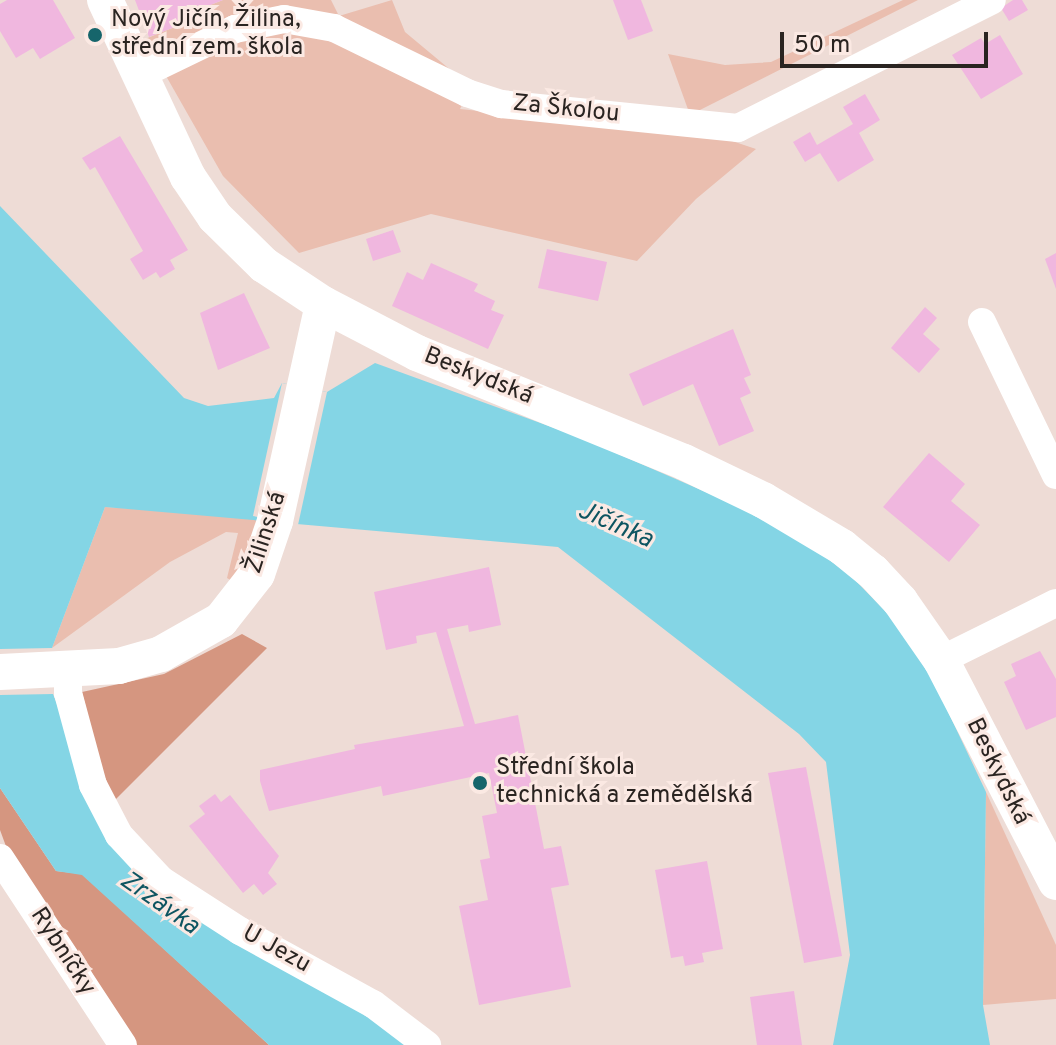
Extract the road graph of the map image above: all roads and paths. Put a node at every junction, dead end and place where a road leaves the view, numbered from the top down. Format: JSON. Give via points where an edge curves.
{"nodes":[{"id":1,"x":105,"y":0,"type":"edge"},
{"id":2,"x":992,"y":0,"type":"edge"},
{"id":3,"x":138,"y":76,"type":"junction"},
{"id":4,"x":323,"y":304,"type":"junction"},
{"id":5,"x":982,"y":322,"type":"dead end"},
{"id":6,"x":1056,"y":475,"type":"edge"},
{"id":7,"x":1056,"y":603,"type":"edge"},
{"id":8,"x":941,"y":660,"type":"junction"},
{"id":9,"x":60,"y":671,"type":"junction"},
{"id":10,"x":0,"y":672,"type":"edge"},
{"id":11,"x":0,"y":858,"type":"edge"},
{"id":12,"x":1056,"y":882,"type":"edge"},
{"id":13,"x":123,"y":1045,"type":"edge"},
{"id":14,"x":427,"y":1045,"type":"edge"}],
"edges":[{"from":1,"to":3,"type":"street","name":"Beskydská"},
{"from":2,"to":3,"type":"street","name":"Za Školou","via":[[738,128],[501,104],[467,93],[334,28],[284,19],[235,29]]},
{"from":3,"to":4,"type":"street","name":"Beskydská","via":[[188,177],[215,217],[264,265]]},
{"from":4,"to":8,"type":"street","name":"Beskydská","via":[[417,353],[684,462],[763,500],[873,572]]},
{"from":4,"to":9,"type":"street","name":"Žilinská","via":[[275,521],[257,574],[221,620],[161,654],[119,666]]},
{"from":5,"to":6,"type":"street"},
{"from":7,"to":8,"type":"street"},
{"from":8,"to":12,"type":"street","name":"Beskydská"},
{"from":9,"to":10,"type":"street","name":"Žilinská"},
{"from":9,"to":14,"type":"street","name":"U Jezu","via":[[93,785],[119,835],[161,880],[240,931],[373,1004]]},
{"from":11,"to":13,"type":"street","name":"Rybníčky"}]}
